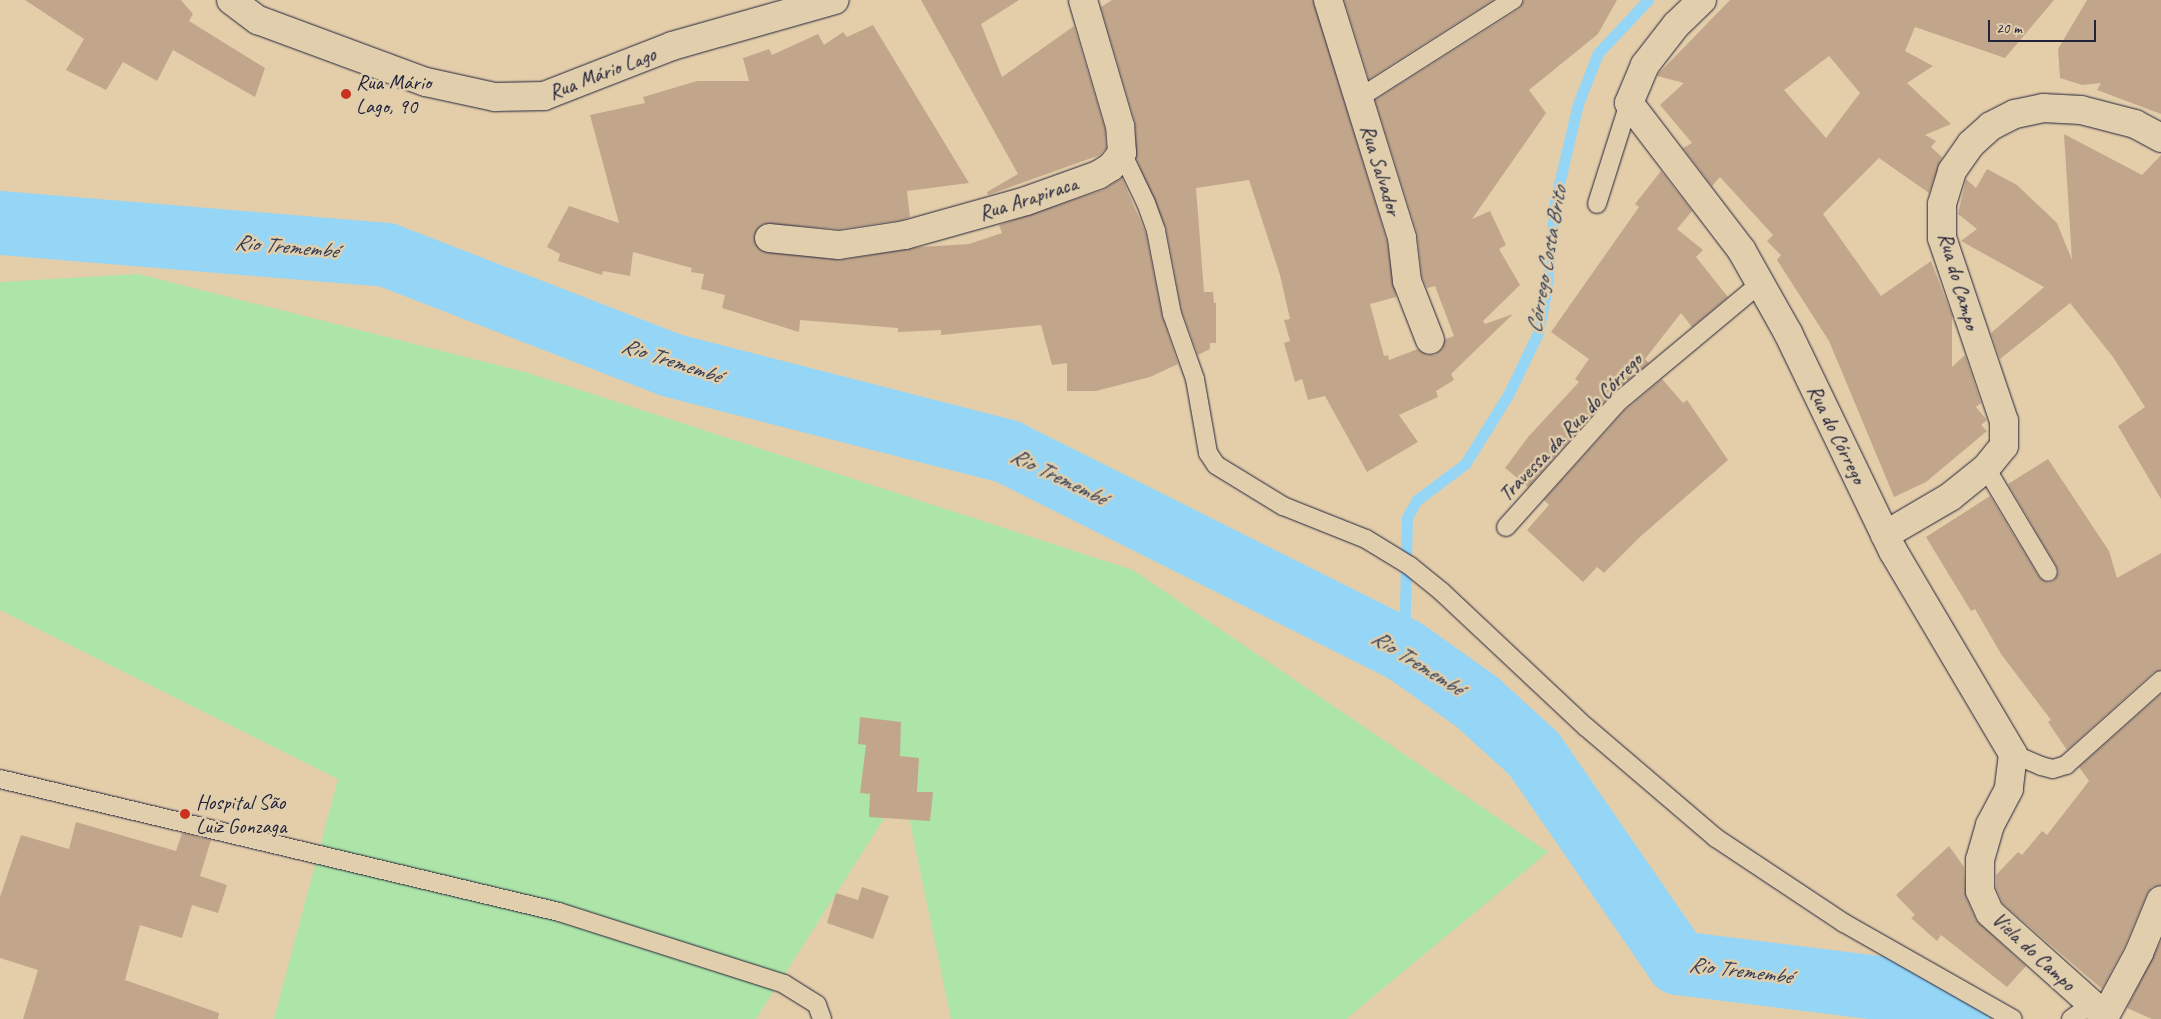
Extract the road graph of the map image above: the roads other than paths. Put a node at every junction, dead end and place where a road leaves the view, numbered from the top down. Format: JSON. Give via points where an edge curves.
{"nodes":[{"id":1,"x":231,"y":0,"type":"edge"},
{"id":2,"x":835,"y":0,"type":"edge"},
{"id":3,"x":1083,"y":0,"type":"edge"},
{"id":4,"x":1328,"y":0,"type":"edge"},
{"id":5,"x":1513,"y":0,"type":"edge"},
{"id":6,"x":1702,"y":0,"type":"edge"},
{"id":7,"x":1359,"y":98,"type":"junction"},
{"id":8,"x":1629,"y":103,"type":"junction"},
{"id":9,"x":2161,"y":138,"type":"edge"},
{"id":10,"x":1122,"y":154,"type":"junction"},
{"id":11,"x":1597,"y":204,"type":"dead end"},
{"id":12,"x":769,"y":238,"type":"dead end"},
{"id":13,"x":1761,"y":283,"type":"junction"},
{"id":14,"x":1430,"y":340,"type":"dead end"},
{"id":15,"x":1986,"y":468,"type":"junction"},
{"id":16,"x":1506,"y":527,"type":"dead end"},
{"id":17,"x":1885,"y":535,"type":"junction"},
{"id":18,"x":2048,"y":572,"type":"dead end"},
{"id":19,"x":2161,"y":680,"type":"edge"},
{"id":20,"x":2013,"y":754,"type":"junction"},
{"id":21,"x":0,"y":779,"type":"edge"},
{"id":22,"x":2161,"y":900,"type":"edge"},
{"id":23,"x":2093,"y":1014,"type":"edge"},
{"id":24,"x":822,"y":1019,"type":"edge"},
{"id":25,"x":2013,"y":1019,"type":"edge"}],
"edges":[{"from":1,"to":2,"type":"street","name":"Rua Mário Lago","via":[[258,20],[426,82],[495,97],[544,96],[672,46]]},
{"from":3,"to":10,"type":"street","via":[[1114,95]]},
{"from":4,"to":7,"type":"street","name":"Rua Salvador"},
{"from":5,"to":7,"type":"lane"},
{"from":6,"to":8,"type":"street","via":[[1645,65]]},
{"from":7,"to":14,"type":"street","name":"Rua Salvador","via":[[1402,238],[1407,281]]},
{"from":8,"to":11,"type":"lane"},
{"from":8,"to":13,"type":"street","name":"Rua do Córrego","via":[[1696,187]]},
{"from":9,"to":15,"type":"street","name":"Rua do Campo","via":[[2135,124],[2081,110],[2043,108],[2015,114],[1991,126],[1971,144],[1952,171],[1942,204],[1942,238],[2006,433],[2004,446]]},
{"from":10,"to":12,"type":"street","name":"Rua Arapiraca","via":[[1098,175],[1026,202],[905,235],[839,245]]},
{"from":10,"to":25,"type":"lane","via":[[1156,231],[1172,314],[1194,379],[1204,437],[1216,465],[1283,506],[1366,539],[1410,566],[1586,727],[1716,838],[1844,923]]},
{"from":13,"to":16,"type":"lane","name":"Travessa da Rua do Córrego","via":[[1618,402]]},
{"from":13,"to":17,"type":"street","name":"Rua do Córrego"},
{"from":15,"to":17,"type":"street","name":"Rua do Campo","via":[[1950,497]]},
{"from":15,"to":18,"type":"lane"},
{"from":17,"to":20,"type":"street"},
{"from":19,"to":20,"type":"lane","via":[[2066,765],[2053,769]]},
{"from":20,"to":23,"type":"street","name":"Viela do Campo","via":[[2009,790],[1990,825],[1980,860],[1980,891],[1990,913]]},
{"from":21,"to":24,"type":"lane","via":[[559,912],[784,984],[817,1005]]},
{"from":22,"to":23,"type":"street","name":"Viela do Campo","via":[[2139,953]]}]}
